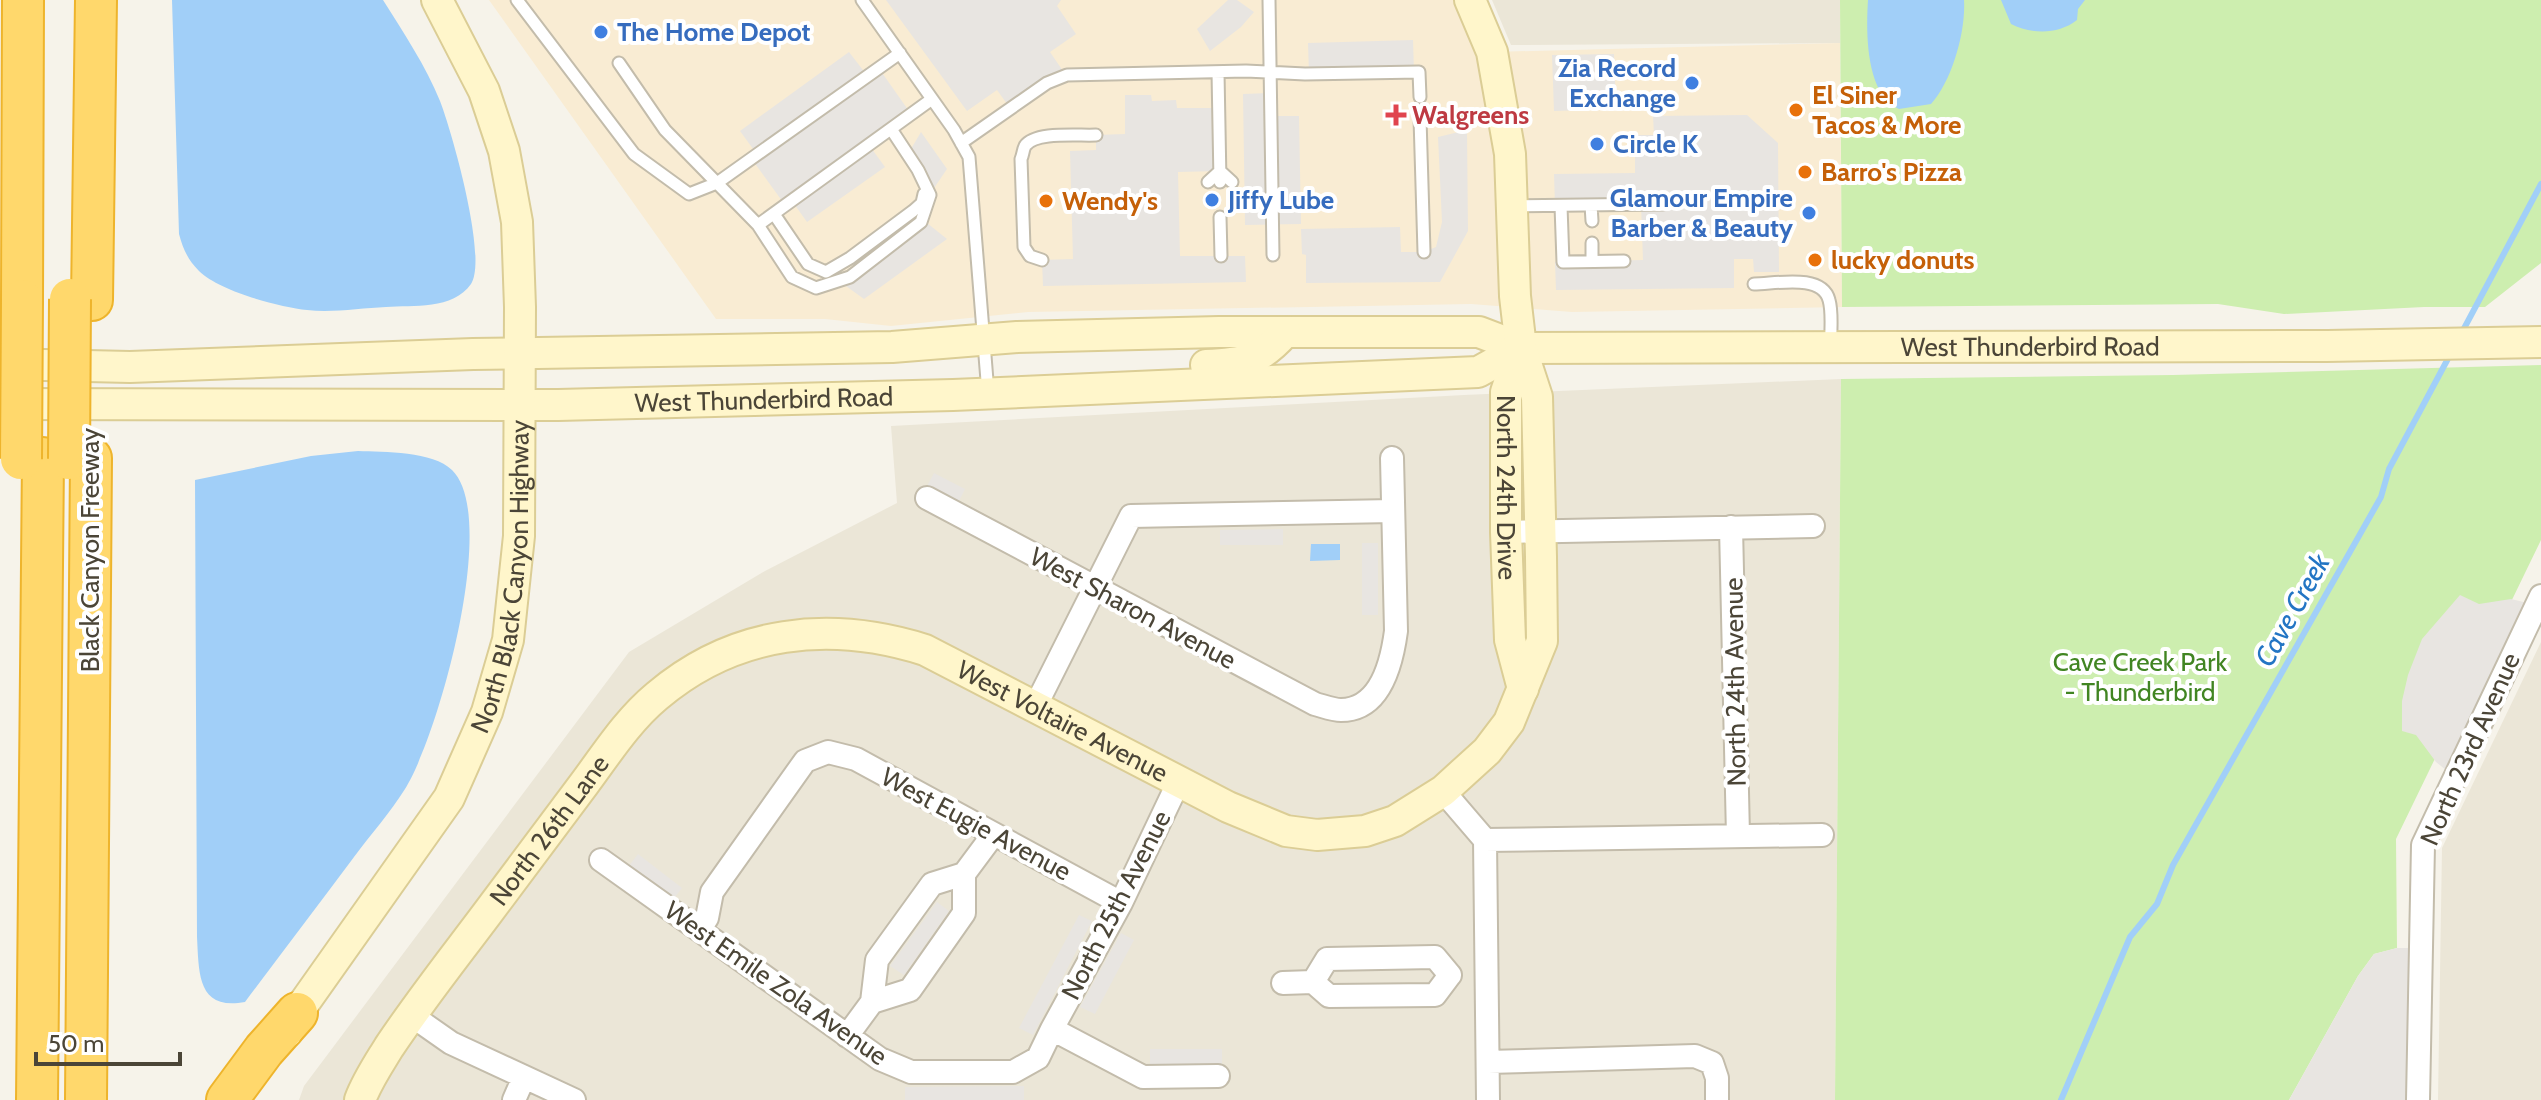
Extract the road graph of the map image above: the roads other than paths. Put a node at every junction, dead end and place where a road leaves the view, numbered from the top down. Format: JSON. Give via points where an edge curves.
{"nodes":[{"id":1,"x":23,"y":0,"type":"edge"},
{"id":2,"x":46,"y":0,"type":"edge"},
{"id":3,"x":73,"y":0,"type":"edge"},
{"id":4,"x":96,"y":0,"type":"edge"},
{"id":5,"x":437,"y":0,"type":"edge"},
{"id":6,"x":517,"y":0,"type":"edge"},
{"id":7,"x":862,"y":0,"type":"edge"},
{"id":8,"x":1269,"y":0,"type":"edge"},
{"id":9,"x":1470,"y":0,"type":"edge"},
{"id":10,"x":900,"y":53,"type":"junction"},
{"id":11,"x":619,"y":63,"type":"dead end"},
{"id":12,"x":1218,"y":72,"type":"junction"},
{"id":13,"x":1270,"y":73,"type":"junction"},
{"id":14,"x":1420,"y":97,"type":"dead end"},
{"id":15,"x":932,"y":99,"type":"junction"},
{"id":16,"x":1420,"y":118,"type":"dead end"},
{"id":17,"x":891,"y":129,"type":"junction"},
{"id":18,"x":1096,"y":135,"type":"dead end"},
{"id":19,"x":961,"y":143,"type":"junction"},
{"id":20,"x":1220,"y":179,"type":"dead end"},
{"id":21,"x":717,"y":183,"type":"junction"},
{"id":22,"x":926,"y":187,"type":"junction"},
{"id":23,"x":1663,"y":204,"type":"dead end"},
{"id":24,"x":1591,"y":205,"type":"junction"},
{"id":25,"x":1512,"y":206,"type":"junction"},
{"id":26,"x":1561,"y":206,"type":"junction"},
{"id":27,"x":774,"y":214,"type":"junction"},
{"id":28,"x":1220,"y":220,"type":"dead end"},
{"id":29,"x":1592,"y":221,"type":"dead end"},
{"id":30,"x":758,"y":225,"type":"junction"},
{"id":31,"x":1592,"y":243,"type":"dead end"},
{"id":32,"x":1424,"y":252,"type":"dead end"},
{"id":33,"x":1273,"y":255,"type":"dead end"},
{"id":34,"x":1221,"y":256,"type":"dead end"},
{"id":35,"x":1042,"y":260,"type":"dead end"},
{"id":36,"x":1592,"y":261,"type":"junction"},
{"id":37,"x":1624,"y":261,"type":"dead end"},
{"id":38,"x":1754,"y":284,"type":"dead end"},
{"id":39,"x":57,"y":300,"type":"junction"},
{"id":40,"x":1285,"y":332,"type":"junction"},
{"id":41,"x":984,"y":340,"type":"junction"},
{"id":42,"x":2531,"y":342,"type":"edge"},
{"id":43,"x":1831,"y":346,"type":"junction"},
{"id":44,"x":1521,"y":348,"type":"junction"},
{"id":45,"x":518,"y":353,"type":"junction"},
{"id":46,"x":0,"y":364,"type":"edge"},
{"id":47,"x":1149,"y":387,"type":"junction"},
{"id":48,"x":988,"y":393,"type":"junction"},
{"id":49,"x":0,"y":404,"type":"edge"},
{"id":50,"x":517,"y":404,"type":"junction"},
{"id":51,"x":56,"y":458,"type":"junction"},
{"id":52,"x":1392,"y":458,"type":"dead end"},
{"id":53,"x":927,"y":498,"type":"dead end"},
{"id":54,"x":1393,"y":511,"type":"junction"},
{"id":55,"x":1813,"y":526,"type":"dead end"},
{"id":56,"x":1731,"y":527,"type":"junction"},
{"id":57,"x":1540,"y":531,"type":"junction"},
{"id":58,"x":1506,"y":532,"type":"junction"},
{"id":59,"x":1095,"y":589,"type":"junction"},
{"id":60,"x":2541,"y":596,"type":"edge"},
{"id":61,"x":801,"y":634,"type":"joint"},
{"id":62,"x":1523,"y":689,"type":"junction"},
{"id":63,"x":1035,"y":707,"type":"junction"},
{"id":64,"x":1179,"y":781,"type":"junction"},
{"id":65,"x":1443,"y":791,"type":"junction"},
{"id":66,"x":993,"y":835,"type":"junction"},
{"id":67,"x":1317,"y":835,"type":"joint"},
{"id":68,"x":1822,"y":835,"type":"dead end"},
{"id":69,"x":1738,"y":836,"type":"junction"},
{"id":70,"x":1485,"y":840,"type":"junction"},
{"id":71,"x":601,"y":860,"type":"dead end"},
{"id":72,"x":964,"y":874,"type":"junction"},
{"id":73,"x":1121,"y":903,"type":"junction"},
{"id":74,"x":699,"y":930,"type":"junction"},
{"id":75,"x":1486,"y":974,"type":"junction"},
{"id":76,"x":1450,"y":975,"type":"junction"},
{"id":77,"x":1313,"y":982,"type":"junction"},
{"id":78,"x":1283,"y":983,"type":"dead end"},
{"id":79,"x":872,"y":1002,"type":"junction"},
{"id":80,"x":297,"y":1013,"type":"junction"},
{"id":81,"x":411,"y":1015,"type":"junction"},
{"id":82,"x":1052,"y":1029,"type":"junction"},
{"id":83,"x":847,"y":1036,"type":"junction"},
{"id":84,"x":1488,"y":1062,"type":"junction"},
{"id":85,"x":1218,"y":1076,"type":"dead end"},
{"id":86,"x":524,"y":1077,"type":"junction"},
{"id":87,"x":16,"y":1100,"type":"edge"},
{"id":88,"x":37,"y":1100,"type":"edge"},
{"id":89,"x":64,"y":1100,"type":"edge"},
{"id":90,"x":86,"y":1100,"type":"edge"},
{"id":91,"x":227,"y":1100,"type":"edge"},
{"id":92,"x":249,"y":1100,"type":"edge"},
{"id":93,"x":360,"y":1100,"type":"edge"},
{"id":94,"x":514,"y":1100,"type":"edge"},
{"id":95,"x":574,"y":1100,"type":"edge"},
{"id":96,"x":1488,"y":1100,"type":"edge"},
{"id":97,"x":1717,"y":1100,"type":"edge"},
{"id":98,"x":2418,"y":1100,"type":"edge"}],
"edges":[{"from":1,"to":39,"type":"highway","name":"Black Canyon Freeway"},
{"from":2,"to":39,"type":"highway"},
{"from":3,"to":39,"type":"highway"},
{"from":4,"to":39,"type":"highway","name":"Black Canyon Freeway"},
{"from":5,"to":45,"type":"main road","name":"North Black Canyon Highway","via":[[484,91],[512,184]]},
{"from":6,"to":21,"type":"lane","via":[[634,154],[689,194]]},
{"from":7,"to":10,"type":"lane"},
{"from":8,"to":13,"type":"lane"},
{"from":9,"to":25,"type":"main road","via":[[1492,52],[1510,154]]},
{"from":10,"to":15,"type":"lane"},
{"from":10,"to":21,"type":"lane"},
{"from":11,"to":21,"type":"lane","via":[[665,130]]},
{"from":12,"to":13,"type":"lane"},
{"from":12,"to":19,"type":"lane","via":[[1067,75],[1047,83]]},
{"from":12,"to":20,"type":"lane"},
{"from":13,"to":14,"type":"lane","via":[[1419,72]]},
{"from":13,"to":33,"type":"lane"},
{"from":15,"to":17,"type":"lane"},
{"from":15,"to":19,"type":"lane"},
{"from":16,"to":32,"type":"lane"},
{"from":17,"to":22,"type":"lane"},
{"from":17,"to":27,"type":"lane"},
{"from":18,"to":35,"type":"lane","via":[[1043,136],[1025,146],[1024,247]]},
{"from":19,"to":41,"type":"lane","via":[[969,157]]},
{"from":21,"to":30,"type":"lane"},
{"from":22,"to":27,"type":"lane","via":[[922,203],[913,211],[826,272],[808,264]]},
{"from":22,"to":30,"type":"lane","via":[[930,195],[921,222],[850,277],[816,288],[792,277]]},
{"from":23,"to":24,"type":"lane"},
{"from":24,"to":26,"type":"lane"},
{"from":24,"to":29,"type":"lane"},
{"from":25,"to":26,"type":"lane"},
{"from":25,"to":44,"type":"main road"},
{"from":26,"to":36,"type":"lane","via":[[1563,262]]},
{"from":27,"to":30,"type":"lane"},
{"from":28,"to":34,"type":"lane"},
{"from":31,"to":36,"type":"lane"},
{"from":36,"to":37,"type":"lane"},
{"from":38,"to":43,"type":"lane","via":[[1815,283],[1825,290]]},
{"from":39,"to":51,"type":"highway","name":"Black Canyon Freeway"},
{"from":39,"to":51,"type":"highway","name":"Black Canyon Freeway","bridge":true},
{"from":40,"to":41,"type":"main road","name":"West Thunderbird Road"},
{"from":40,"to":44,"type":"main road","name":"West Thunderbird Road","via":[[1479,332]]},
{"from":40,"to":47,"type":"main road","via":[[1263,355],[1241,363],[1190,365]]},
{"from":41,"to":45,"type":"main road","name":"West Thunderbird Road","via":[[879,348]]},
{"from":41,"to":48,"type":"lane"},
{"from":42,"to":43,"type":"main road","name":"West Thunderbird Road"},
{"from":43,"to":44,"type":"main road","name":"West Thunderbird Road"},
{"from":44,"to":47,"type":"main road","name":"West Thunderbird Road","via":[[1478,372]]},
{"from":44,"to":57,"type":"main road","name":"North 24th Drive","via":[[1537,397]]},
{"from":44,"to":58,"type":"main road","name":"North 24th Drive","via":[[1506,392]]},
{"from":45,"to":46,"type":"main road","name":"West Thunderbird Road","via":[[130,367]]},
{"from":45,"to":50,"type":"main road","name":"North Black Canyon Highway"},
{"from":47,"to":48,"type":"main road","name":"West Thunderbird Road"},
{"from":48,"to":50,"type":"main road","name":"West Thunderbird Road"},
{"from":49,"to":50,"type":"main road","name":"West Thunderbird Road"},
{"from":50,"to":80,"type":"main road","name":"North Black Canyon Highway","via":[[515,585],[508,640],[487,712],[449,798]]},
{"from":51,"to":87,"type":"highway","name":"Black Canyon Freeway"},
{"from":51,"to":88,"type":"highway"},
{"from":51,"to":89,"type":"highway"},
{"from":51,"to":90,"type":"highway","name":"Black Canyon Freeway"},
{"from":52,"to":54,"type":"street"},
{"from":53,"to":59,"type":"street","name":"West Sharon Avenue"},
{"from":54,"to":59,"type":"street","via":[[1131,516]]},
{"from":54,"to":59,"type":"street","name":"West Sharon Avenue","via":[[1392,656],[1379,688],[1361,704],[1343,710],[1315,704]]},
{"from":55,"to":56,"type":"street"},
{"from":56,"to":57,"type":"street"},
{"from":56,"to":69,"type":"street","name":"North 24th Avenue"},
{"from":57,"to":58,"type":"street"},
{"from":57,"to":62,"type":"main road","name":"North 24th Drive","via":[[1542,641]]},
{"from":58,"to":62,"type":"main road","name":"North 24th Drive","via":[[1510,640]]},
{"from":59,"to":63,"type":"street"},
{"from":60,"to":98,"type":"street","name":"North 23rd Avenue","via":[[2423,845]]},
{"from":61,"to":63,"type":"main road","name":"West Voltaire Avenue","via":[[872,636],[925,650]]},
{"from":61,"to":81,"type":"main road","name":"North 26th Lane","via":[[712,659],[682,676],[634,717]]},
{"from":62,"to":65,"type":"main road","name":"North 24th Drive","via":[[1509,722],[1487,751]]},
{"from":63,"to":64,"type":"main road","name":"West Voltaire Avenue"},
{"from":64,"to":67,"type":"main road","name":"West Voltaire Avenue","via":[[1261,822]]},
{"from":64,"to":73,"type":"street","name":"North 25th Avenue"},
{"from":65,"to":67,"type":"main road","name":"North 24th Drive","via":[[1395,821],[1365,831]]},
{"from":65,"to":70,"type":"street"},
{"from":66,"to":72,"type":"street"},
{"from":66,"to":73,"type":"street","name":"West Eugie Avenue"},
{"from":66,"to":74,"type":"street","name":"West Eugie Avenue","via":[[856,759],[828,752],[805,761],[712,892]]},
{"from":68,"to":69,"type":"street"},
{"from":69,"to":70,"type":"street"},
{"from":70,"to":75,"type":"street"},
{"from":71,"to":74,"type":"street","name":"West Emile Zola Avenue"},
{"from":72,"to":79,"type":"street","via":[[932,884],[877,960]]},
{"from":72,"to":79,"type":"street","via":[[964,913],[910,990]]},
{"from":73,"to":82,"type":"street","name":"North 25th Avenue"},
{"from":74,"to":83,"type":"street","name":"West Emile Zola Avenue"},
{"from":75,"to":76,"type":"street"},
{"from":75,"to":84,"type":"street"},
{"from":76,"to":77,"type":"street","via":[[1435,995],[1329,996]]},
{"from":76,"to":77,"type":"street","via":[[1435,957],[1327,959]]},
{"from":77,"to":78,"type":"street"},
{"from":79,"to":83,"type":"street"},
{"from":80,"to":91,"type":"highway"},
{"from":80,"to":92,"type":"main road","name":"North Black Canyon Highway"},
{"from":81,"to":86,"type":"street","via":[[451,1043]]},
{"from":81,"to":93,"type":"main road","name":"North 26th Lane"},
{"from":82,"to":83,"type":"street","name":"West Emile Zola Avenue","via":[[1038,1058],[1013,1072],[911,1072]]},
{"from":82,"to":85,"type":"street","via":[[1143,1077]]},
{"from":84,"to":96,"type":"street"},
{"from":84,"to":97,"type":"street","via":[[1695,1056],[1712,1063]]},
{"from":86,"to":94,"type":"street"},
{"from":86,"to":95,"type":"street"}]}
